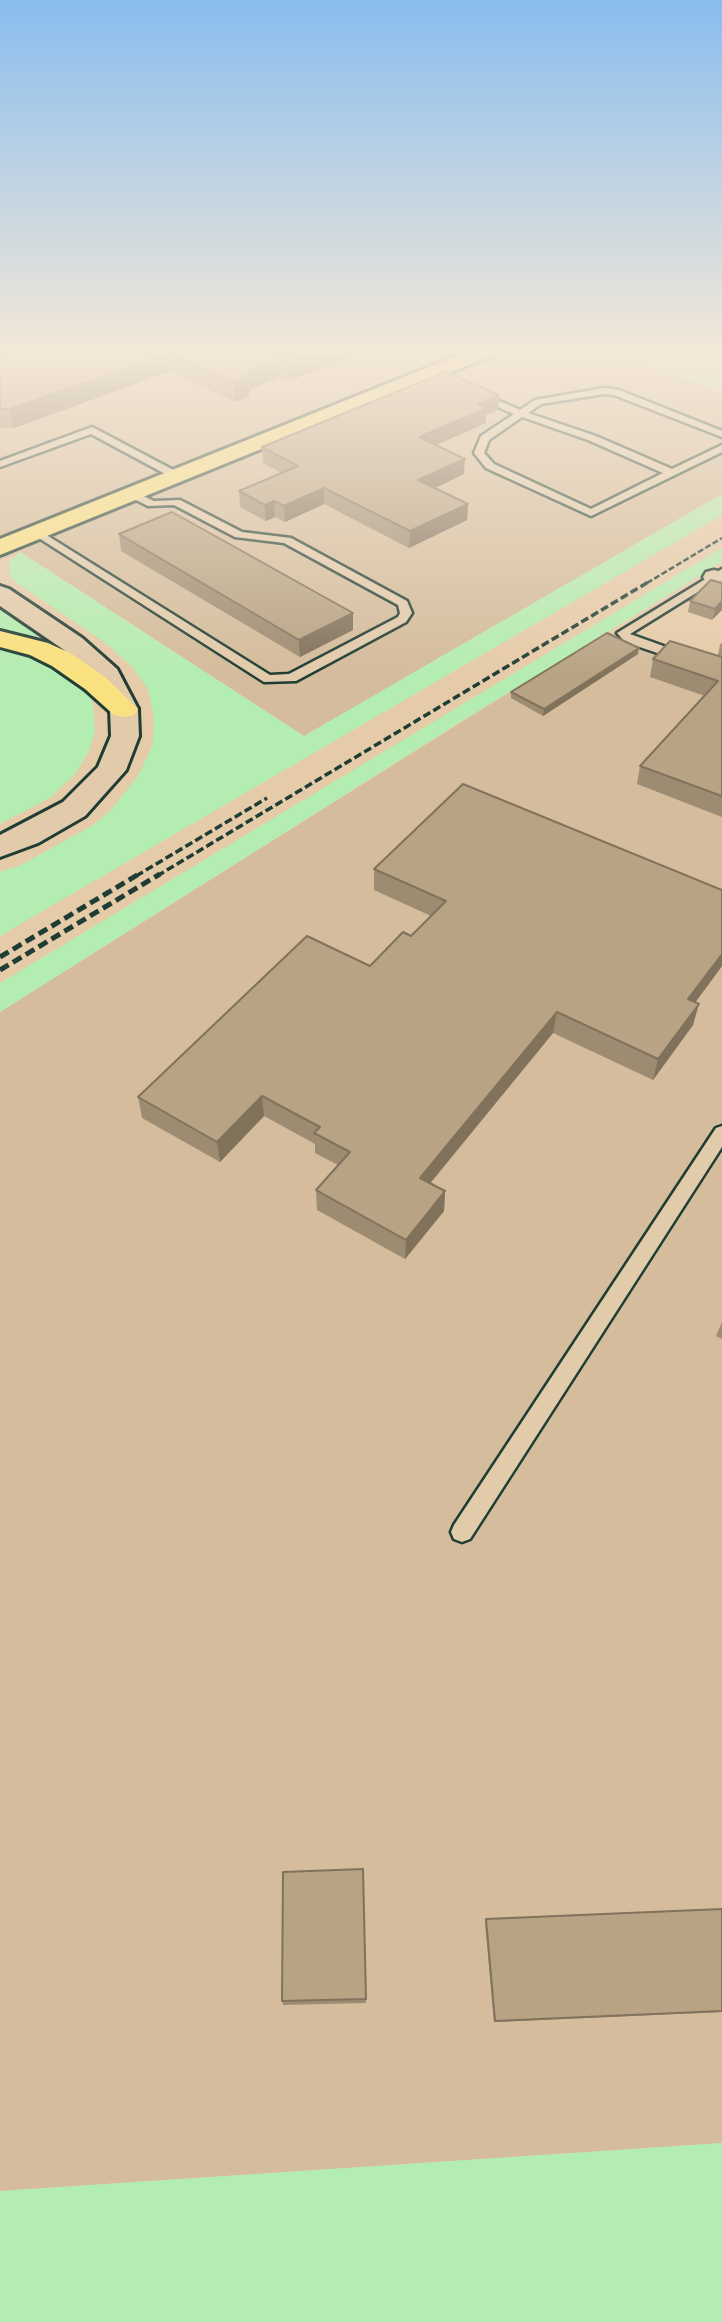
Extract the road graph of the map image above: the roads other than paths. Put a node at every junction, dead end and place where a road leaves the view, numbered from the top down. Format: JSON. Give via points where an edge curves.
{"nodes":[{"id":1,"x":145,"y":459,"type":"edge"},
{"id":2,"x":222,"y":459,"type":"edge"},
{"id":3,"x":484,"y":459,"type":"edge"},
{"id":4,"x":641,"y":459,"type":"edge"},
{"id":5,"x":699,"y":459,"type":"edge"},
{"id":6,"x":672,"y":473,"type":"junction"},
{"id":7,"x":177,"y":477,"type":"junction"},
{"id":8,"x":132,"y":494,"type":"junction"},
{"id":9,"x":36,"y":533,"type":"junction"},
{"id":10,"x":0,"y":548,"type":"edge"},
{"id":11,"x":719,"y":576,"type":"edge"},
{"id":12,"x":0,"y":594,"type":"edge"},
{"id":13,"x":0,"y":639,"type":"edge"},
{"id":14,"x":722,"y":671,"type":"edge"},
{"id":15,"x":124,"y":709,"type":"junction"},
{"id":16,"x":0,"y":847,"type":"edge"},
{"id":17,"x":722,"y":1133,"type":"edge"},
{"id":18,"x":462,"y":1532,"type":"dead end"}],
"edges":[{"from":1,"to":7,"type":"lane"},
{"from":2,"to":7,"type":"main road"},
{"from":3,"to":6,"type":"lane","via":[[591,513]]},
{"from":4,"to":6,"type":"lane"},
{"from":5,"to":6,"type":"lane"},
{"from":7,"to":8,"type":"main road"},
{"from":8,"to":9,"type":"main road"},
{"from":8,"to":9,"type":"lane","via":[[149,504],[176,502],[239,535],[287,540],[403,603],[406,613],[292,678],[268,679]]},
{"from":9,"to":10,"type":"main road"},
{"from":11,"to":14,"type":"lane","via":[[623,633]]},
{"from":12,"to":15,"type":"main road","via":[[91,659],[107,675]]},
{"from":13,"to":15,"type":"main road","via":[[62,660]]},
{"from":15,"to":16,"type":"main road","via":[[125,736],[111,771],[97,788],[62,816]]},
{"from":17,"to":18,"type":"lane"}]}
